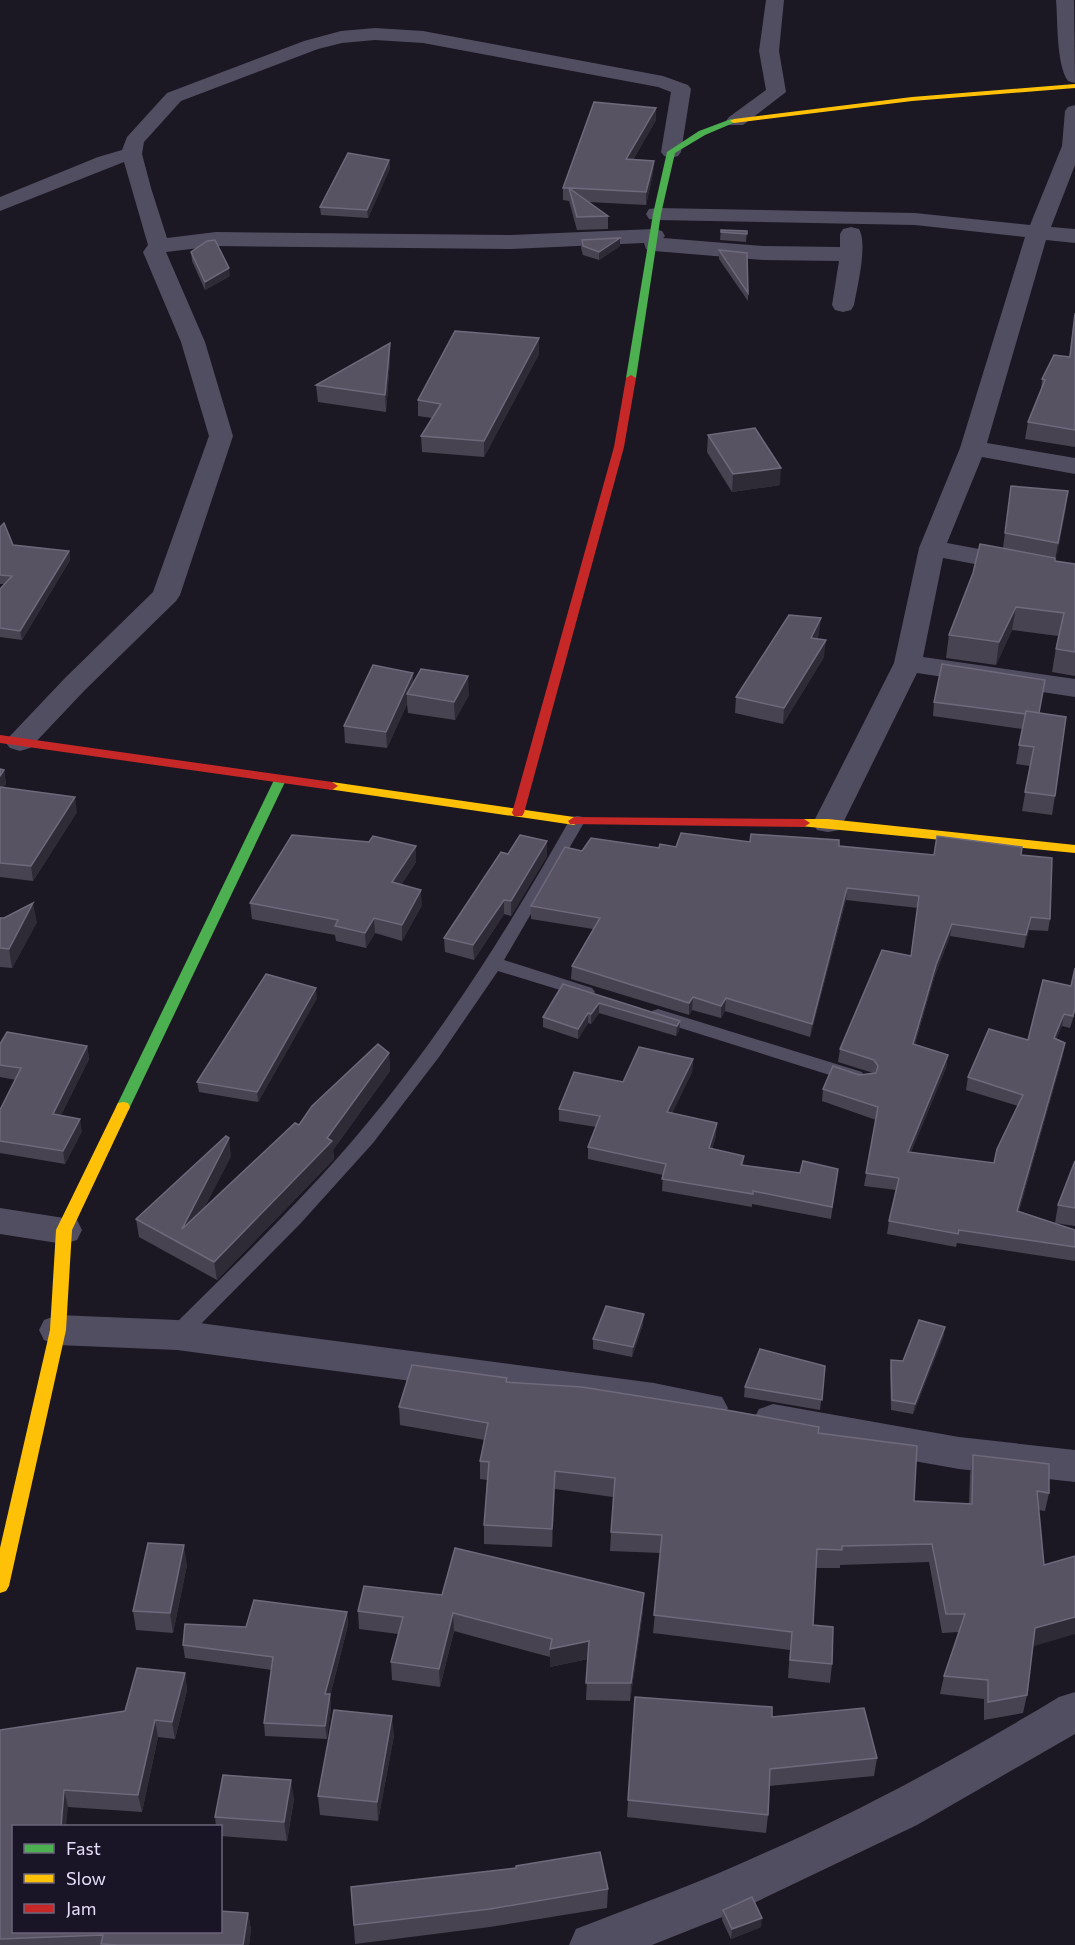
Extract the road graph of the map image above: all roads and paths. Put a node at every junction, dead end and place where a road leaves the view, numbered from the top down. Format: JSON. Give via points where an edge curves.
{"nodes":[{"id":1,"x":775,"y":0,"type":"edge"},
{"id":2,"x":1065,"y":0,"type":"edge"},
{"id":3,"x":1075,"y":77,"type":"edge"},
{"id":4,"x":1075,"y":87,"type":"edge"},
{"id":5,"x":1075,"y":111,"type":"edge"},
{"id":6,"x":736,"y":121,"type":"junction"},
{"id":7,"x":671,"y":152,"type":"junction"},
{"id":8,"x":132,"y":154,"type":"junction"},
{"id":9,"x":0,"y":204,"type":"edge"},
{"id":10,"x":852,"y":217,"type":"junction"},
{"id":11,"x":655,"y":231,"type":"junction"},
{"id":12,"x":1038,"y":231,"type":"junction"},
{"id":13,"x":1075,"y":236,"type":"edge"},
{"id":14,"x":159,"y":246,"type":"junction"},
{"id":15,"x":851,"y":254,"type":"junction"},
{"id":16,"x":843,"y":305,"type":"dead end"},
{"id":17,"x":973,"y":448,"type":"junction"},
{"id":18,"x":1075,"y":466,"type":"edge"},
{"id":19,"x":932,"y":548,"type":"junction"},
{"id":20,"x":1075,"y":574,"type":"edge"},
{"id":21,"x":908,"y":663,"type":"junction"},
{"id":22,"x":1075,"y":688,"type":"edge"},
{"id":23,"x":10,"y":741,"type":"edge"},
{"id":24,"x":280,"y":780,"type":"junction"},
{"id":25,"x":518,"y":813,"type":"junction"},
{"id":26,"x":577,"y":821,"type":"junction"},
{"id":27,"x":828,"y":823,"type":"junction"},
{"id":28,"x":1075,"y":849,"type":"edge"},
{"id":29,"x":493,"y":963,"type":"junction"},
{"id":30,"x":606,"y":998,"type":"edge"},
{"id":31,"x":640,"y":1009,"type":"edge"},
{"id":32,"x":865,"y":1080,"type":"edge"},
{"id":33,"x":0,"y":1221,"type":"edge"},
{"id":34,"x":64,"y":1230,"type":"junction"},
{"id":35,"x":58,"y":1329,"type":"junction"},
{"id":36,"x":177,"y":1335,"type":"junction"},
{"id":37,"x":1075,"y":1466,"type":"edge"},
{"id":38,"x":0,"y":1587,"type":"edge"},
{"id":39,"x":1075,"y":1712,"type":"edge"},
{"id":40,"x":593,"y":1945,"type":"edge"}],
"edges":[{"from":1,"to":6,"type":"street","via":[[769,51],[776,92]]},
{"from":2,"to":3,"type":"street"},
{"from":4,"to":6,"type":"street","via":[[912,99]]},
{"from":5,"to":12,"type":"street","via":[[1072,146]]},
{"from":6,"to":7,"type":"street","via":[[694,136]]},
{"from":7,"to":8,"type":"street","via":[[681,89],[672,85],[423,37],[375,34],[311,45],[174,97],[134,141]]},
{"from":7,"to":11,"type":"street"},
{"from":8,"to":9,"type":"street","via":[[105,161]]},
{"from":8,"to":14,"type":"street"},
{"from":10,"to":11,"type":"street"},
{"from":10,"to":12,"type":"street"},
{"from":10,"to":15,"type":"street"},
{"from":11,"to":14,"type":"street","via":[[511,242],[216,239]]},
{"from":11,"to":15,"type":"street","via":[[763,253]]},
{"from":11,"to":25,"type":"street","via":[[619,447]]},
{"from":12,"to":13,"type":"street"},
{"from":12,"to":17,"type":"street"},
{"from":14,"to":23,"type":"street","via":[[154,252],[193,342],[221,436],[166,595]]},
{"from":15,"to":16,"type":"street"},
{"from":17,"to":18,"type":"street"},
{"from":17,"to":19,"type":"street"},
{"from":19,"to":20,"type":"street"},
{"from":19,"to":21,"type":"street"},
{"from":21,"to":22,"type":"street"},
{"from":21,"to":27,"type":"street"},
{"from":23,"to":24,"type":"street"},
{"from":24,"to":25,"type":"street"},
{"from":24,"to":34,"type":"street"},
{"from":25,"to":26,"type":"street"},
{"from":26,"to":27,"type":"street"},
{"from":26,"to":29,"type":"lane","via":[[538,893]]},
{"from":27,"to":28,"type":"street"},
{"from":29,"to":30,"type":"lane"},
{"from":29,"to":36,"type":"lane","via":[[438,1044],[337,1170]]},
{"from":31,"to":32,"type":"lane"},
{"from":33,"to":34,"type":"street"},
{"from":34,"to":35,"type":"street"},
{"from":35,"to":36,"type":"street"},
{"from":35,"to":38,"type":"street"},
{"from":36,"to":37,"type":"street","via":[[654,1398],[959,1453]]},
{"from":39,"to":40,"type":"street","via":[[849,1838],[669,1917]]}]}
